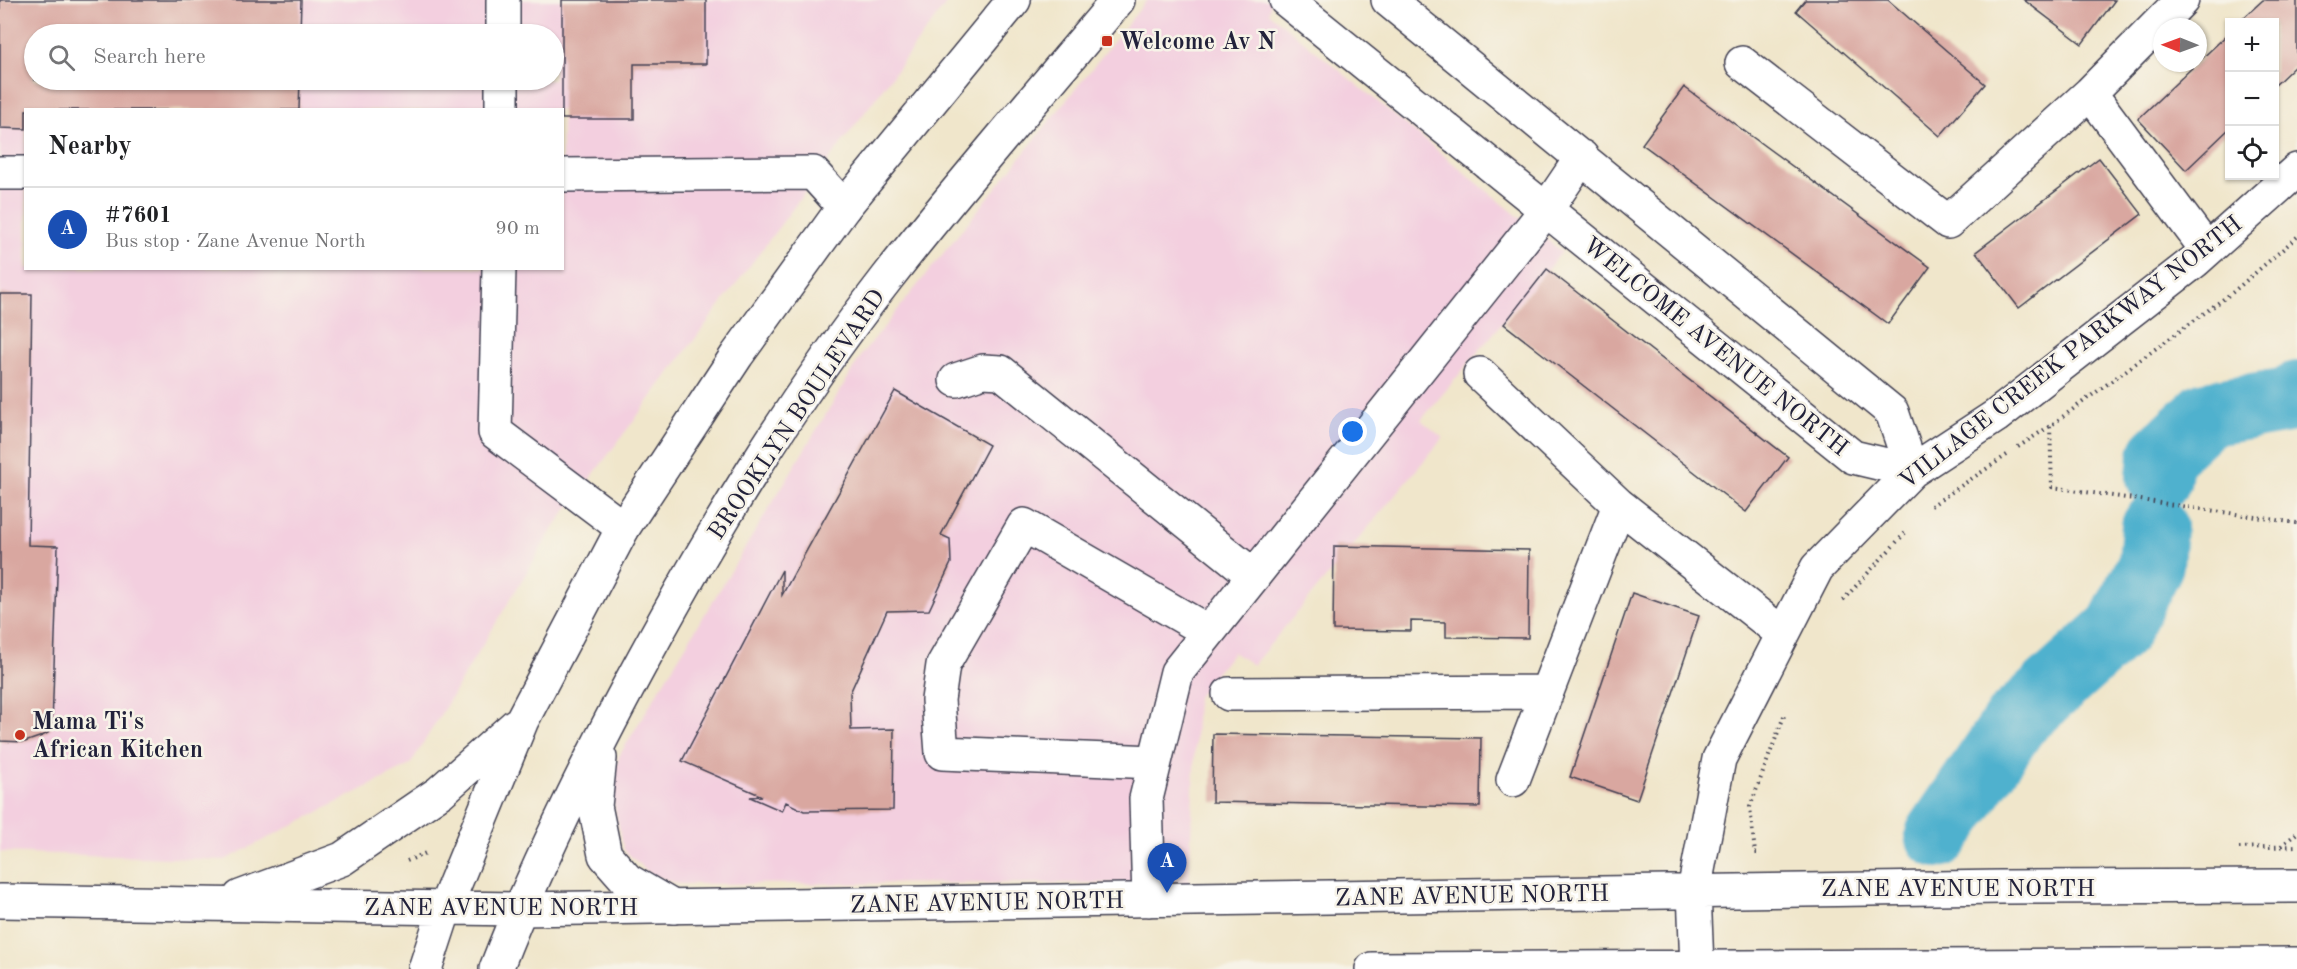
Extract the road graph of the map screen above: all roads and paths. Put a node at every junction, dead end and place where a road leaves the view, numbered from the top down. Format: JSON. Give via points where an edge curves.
{"nodes":[{"id":1,"x":503,"y":0,"type":"edge"},
{"id":2,"x":1014,"y":0,"type":"edge"},
{"id":3,"x":1118,"y":0,"type":"edge"},
{"id":4,"x":1286,"y":0,"type":"edge"},
{"id":5,"x":1388,"y":0,"type":"edge"},
{"id":6,"x":2182,"y":0,"type":"edge"},
{"id":7,"x":503,"y":24,"type":"edge"},
{"id":8,"x":1742,"y":63,"type":"dead end"},
{"id":9,"x":502,"y":90,"type":"edge"},
{"id":10,"x":2090,"y":93,"type":"junction"},
{"id":11,"x":502,"y":108,"type":"edge"},
{"id":12,"x":1582,"y":157,"type":"junction"},
{"id":13,"x":2297,"y":170,"type":"edge"},
{"id":14,"x":0,"y":173,"type":"edge"},
{"id":15,"x":24,"y":173,"type":"edge"},
{"id":16,"x":564,"y":175,"type":"edge"},
{"id":17,"x":844,"y":207,"type":"junction"},
{"id":18,"x":1546,"y":210,"type":"junction"},
{"id":19,"x":2297,"y":237,"type":"edge"},
{"id":20,"x":2207,"y":250,"type":"junction"},
{"id":21,"x":499,"y":270,"type":"edge"},
{"id":22,"x":1480,"y":374,"type":"dead end"},
{"id":23,"x":956,"y":380,"type":"dead end"},
{"id":24,"x":2050,"y":426,"type":"junction"},
{"id":25,"x":1912,"y":471,"type":"junction"},
{"id":26,"x":1619,"y":505,"type":"junction"},
{"id":27,"x":1929,"y":507,"type":"dead end"},
{"id":28,"x":2297,"y":523,"type":"edge"},
{"id":29,"x":623,"y":528,"type":"junction"},
{"id":30,"x":1906,"y":532,"type":"dead end"},
{"id":31,"x":1254,"y":576,"type":"junction"},
{"id":32,"x":1836,"y":608,"type":"dead end"},
{"id":33,"x":1209,"y":632,"type":"junction"},
{"id":34,"x":1783,"y":634,"type":"junction"},
{"id":35,"x":1547,"y":692,"type":"junction"},
{"id":36,"x":1229,"y":694,"type":"dead end"},
{"id":37,"x":1788,"y":708,"type":"dead end"},
{"id":38,"x":522,"y":720,"type":"junction"},
{"id":39,"x":603,"y":734,"type":"junction"},
{"id":40,"x":1154,"y":762,"type":"junction"},
{"id":41,"x":1513,"y":780,"type":"dead end"},
{"id":42,"x":2297,"y":833,"type":"edge"},
{"id":43,"x":2280,"y":846,"type":"dead end"},
{"id":44,"x":1764,"y":854,"type":"dead end"},
{"id":45,"x":2297,"y":886,"type":"edge"},
{"id":46,"x":1694,"y":891,"type":"junction"},
{"id":47,"x":1149,"y":900,"type":"junction"},
{"id":48,"x":0,"y":901,"type":"edge"},
{"id":49,"x":224,"y":903,"type":"junction"},
{"id":50,"x":445,"y":908,"type":"junction"},
{"id":51,"x":672,"y":908,"type":"junction"},
{"id":52,"x":519,"y":909,"type":"junction"},
{"id":53,"x":2297,"y":964,"type":"edge"},
{"id":54,"x":1697,"y":967,"type":"junction"},
{"id":55,"x":2140,"y":967,"type":"edge"},
{"id":56,"x":425,"y":969,"type":"edge"},
{"id":57,"x":496,"y":969,"type":"edge"},
{"id":58,"x":1372,"y":969,"type":"edge"},
{"id":59,"x":1417,"y":969,"type":"edge"}],
"edges":[{"from":1,"to":7,"type":"street"},
{"from":2,"to":17,"type":"street"},
{"from":3,"to":39,"type":"street","name":"BROOKLYN BOULEVARD","via":[[887,278],[819,370],[747,478],[668,612]]},
{"from":4,"to":18,"type":"street","name":"WELCOME AVENUE NORTH"},
{"from":5,"to":12,"type":"street"},
{"from":6,"to":10,"type":"street"},
{"from":8,"to":10,"type":"street","via":[[1948,222]]},
{"from":9,"to":11,"type":"street"},
{"from":10,"to":20,"type":"street"},
{"from":12,"to":18,"type":"street"},
{"from":12,"to":25,"type":"street","via":[[1892,412]]},
{"from":13,"to":20,"type":"street","name":"VILLAGE CREEK PARKWAY NORTH"},
{"from":14,"to":15,"type":"street"},
{"from":16,"to":17,"type":"street","via":[[813,173]]},
{"from":17,"to":29,"type":"street","via":[[737,355]]},
{"from":18,"to":25,"type":"street","name":"WELCOME AVENUE NORTH","via":[[1853,457]]},
{"from":18,"to":31,"type":"street"},
{"from":19,"to":24,"type":"path","via":[[2233,292]]},
{"from":20,"to":25,"type":"street","name":"VILLAGE CREEK PARKWAY NORTH","via":[[1996,416]]},
{"from":21,"to":29,"type":"street","via":[[495,432]]},
{"from":22,"to":26,"type":"street"},
{"from":23,"to":31,"type":"street","via":[[983,371],[1001,372]]},
{"from":24,"to":27,"type":"path"},
{"from":24,"to":28,"type":"path","via":[[2052,487]]},
{"from":25,"to":34,"type":"street","name":"VILLAGE CREEK PARKWAY NORTH","via":[[1817,568]]},
{"from":26,"to":34,"type":"street"},
{"from":26,"to":35,"type":"street"},
{"from":29,"to":38,"type":"street"},
{"from":30,"to":32,"type":"path"},
{"from":31,"to":33,"type":"street"},
{"from":33,"to":40,"type":"street","via":[[1177,672]]},
{"from":33,"to":40,"type":"street","via":[[1024,525],[943,665],[938,700],[942,753]]},
{"from":34,"to":46,"type":"street","name":"VILLAGE CREEK PARKWAY NORTH","via":[[1719,759]]},
{"from":35,"to":36,"type":"street"},
{"from":35,"to":41,"type":"street"},
{"from":37,"to":44,"type":"path","via":[[1750,807],[1755,853]]},
{"from":38,"to":49,"type":"street","via":[[440,792],[342,859]]},
{"from":38,"to":50,"type":"street"},
{"from":39,"to":51,"type":"street","via":[[595,806],[605,855],[627,880]]},
{"from":39,"to":52,"type":"street","name":"BROOKLYN BOULEVARD"},
{"from":40,"to":47,"type":"street","via":[[1146,799]]},
{"from":42,"to":43,"type":"path"},
{"from":45,"to":46,"type":"street","name":"ZANE AVENUE NORTH"},
{"from":46,"to":47,"type":"street","name":"ZANE AVENUE NORTH"},
{"from":46,"to":54,"type":"street","name":"VILLAGE CREEK PARKWAY NORTH"},
{"from":47,"to":51,"type":"street","name":"ZANE AVENUE NORTH"},
{"from":48,"to":49,"type":"street","name":"ZANE AVENUE NORTH"},
{"from":49,"to":50,"type":"street","name":"ZANE AVENUE NORTH"},
{"from":50,"to":52,"type":"street","name":"ZANE AVENUE NORTH"},
{"from":50,"to":56,"type":"street"},
{"from":51,"to":52,"type":"street","name":"ZANE AVENUE NORTH"},
{"from":52,"to":57,"type":"street","name":"BROOKLYN BOULEVARD"},
{"from":53,"to":55,"type":"street"},
{"from":54,"to":55,"type":"street"},
{"from":54,"to":59,"type":"street"},
{"from":58,"to":59,"type":"street"}]}
